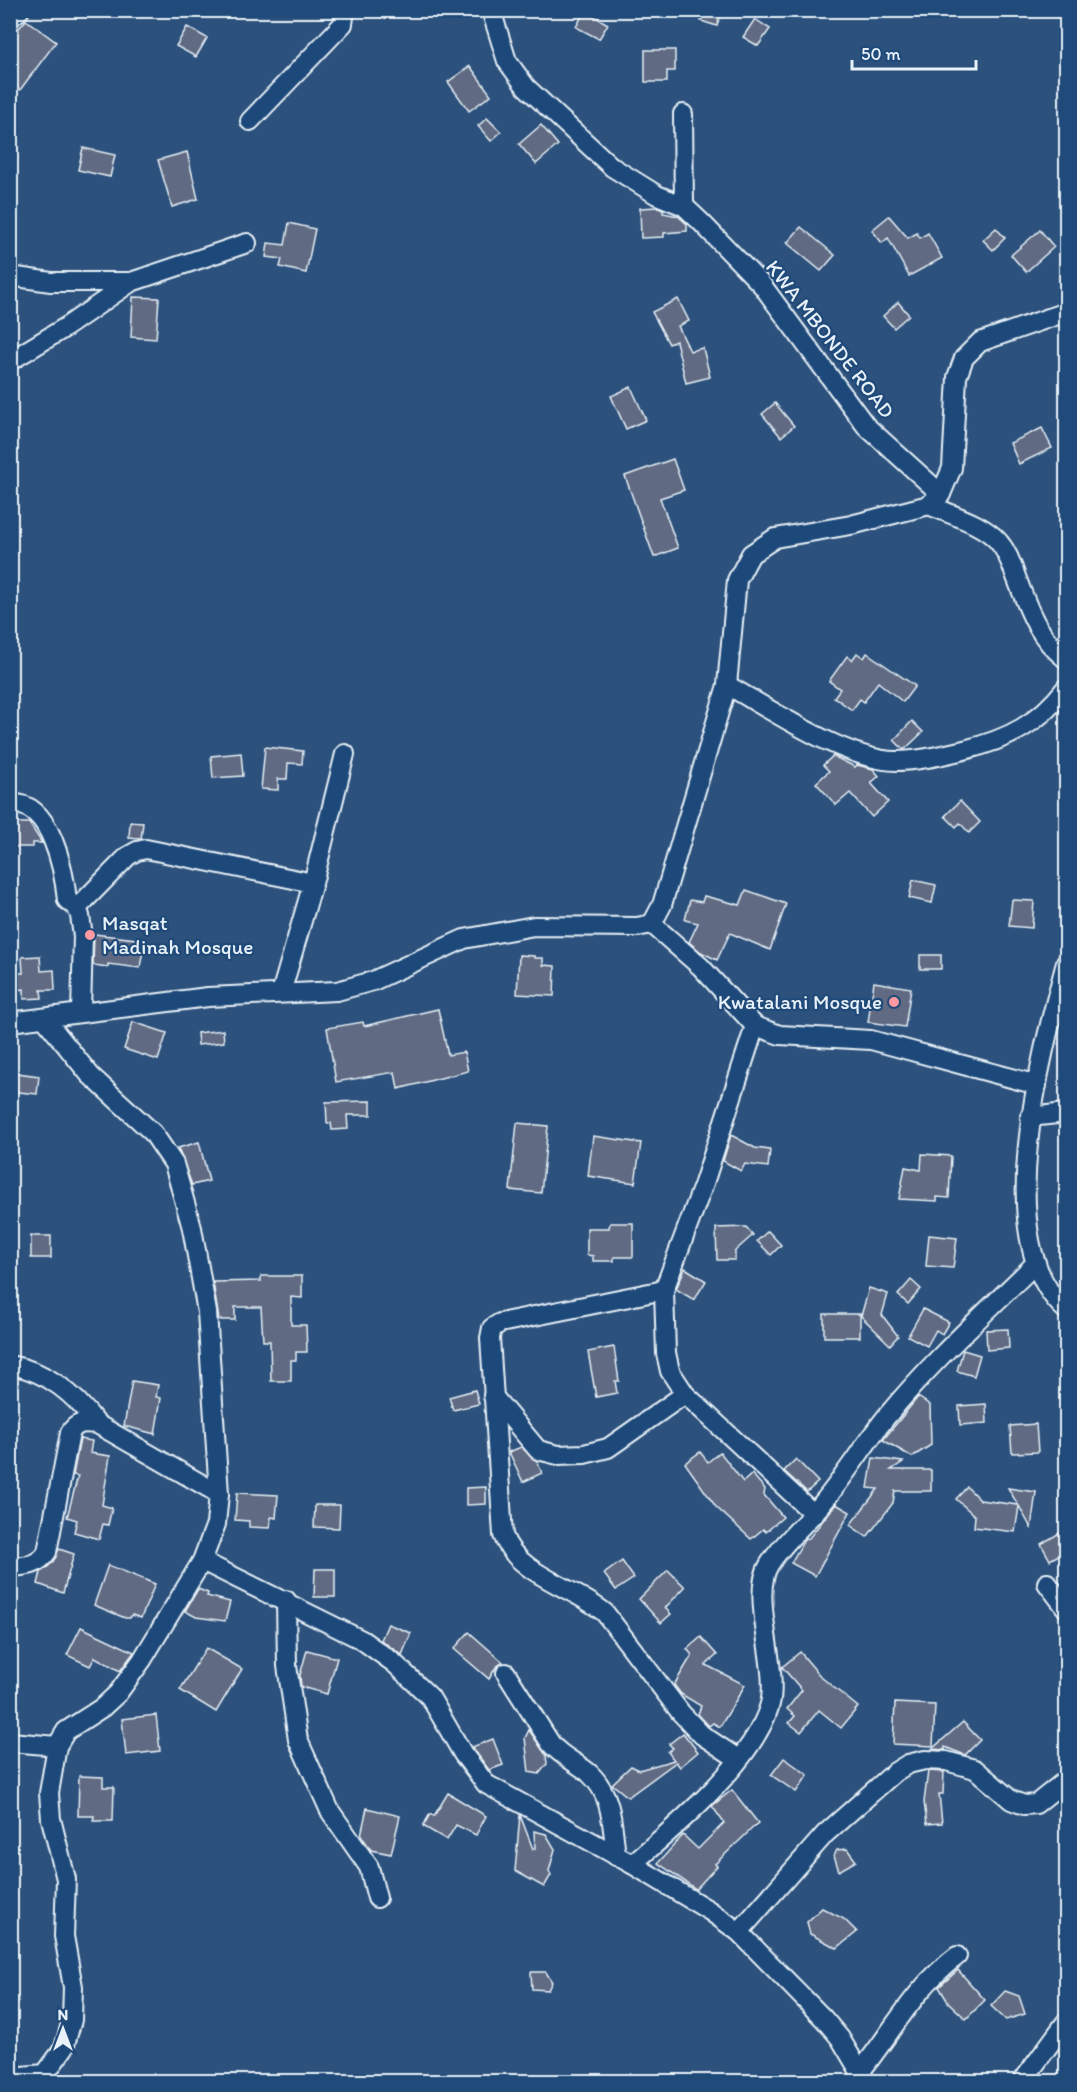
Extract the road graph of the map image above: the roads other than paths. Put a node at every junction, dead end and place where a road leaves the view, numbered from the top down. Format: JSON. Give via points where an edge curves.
{"nodes":[{"id":1,"x":20,"y":10,"type":"edge"},
{"id":2,"x":345,"y":10,"type":"edge"},
{"id":3,"x":491,"y":10,"type":"edge"},
{"id":4,"x":10,"y":18,"type":"edge"},
{"id":5,"x":683,"y":114,"type":"dead end"},
{"id":6,"x":250,"y":121,"type":"dead end"},
{"id":7,"x":684,"y":206,"type":"junction"},
{"id":8,"x":247,"y":243,"type":"dead end"},
{"id":9,"x":10,"y":276,"type":"edge"},
{"id":10,"x":131,"y":282,"type":"junction"},
{"id":11,"x":1066,"y":312,"type":"edge"},
{"id":12,"x":10,"y":361,"type":"edge"},
{"id":13,"x":935,"y":500,"type":"junction"},
{"id":14,"x":1066,"y":659,"type":"edge"},
{"id":15,"x":727,"y":685,"type":"junction"},
{"id":16,"x":1066,"y":688,"type":"edge"},
{"id":17,"x":345,"y":754,"type":"dead end"},
{"id":18,"x":10,"y":804,"type":"edge"},
{"id":19,"x":313,"y":883,"type":"junction"},
{"id":20,"x":77,"y":908,"type":"junction"},
{"id":21,"x":652,"y":924,"type":"junction"},
{"id":22,"x":1066,"y":963,"type":"edge"},
{"id":23,"x":281,"y":993,"type":"junction"},
{"id":24,"x":81,"y":1012,"type":"junction"},
{"id":25,"x":44,"y":1018,"type":"junction"},
{"id":26,"x":10,"y":1022,"type":"edge"},
{"id":27,"x":755,"y":1026,"type":"junction"},
{"id":28,"x":1037,"y":1084,"type":"junction"},
{"id":29,"x":1066,"y":1113,"type":"edge"},
{"id":30,"x":1030,"y":1117,"type":"junction"},
{"id":31,"x":1036,"y":1263,"type":"junction"},
{"id":32,"x":664,"y":1290,"type":"junction"},
{"id":33,"x":1066,"y":1310,"type":"edge"},
{"id":34,"x":10,"y":1365,"type":"edge"},
{"id":35,"x":685,"y":1394,"type":"junction"},
{"id":36,"x":493,"y":1396,"type":"junction"},
{"id":37,"x":97,"y":1424,"type":"junction"},
{"id":38,"x":219,"y":1494,"type":"junction"},
{"id":39,"x":814,"y":1514,"type":"junction"},
{"id":40,"x":202,"y":1562,"type":"junction"},
{"id":41,"x":10,"y":1568,"type":"edge"},
{"id":42,"x":1047,"y":1583,"type":"dead end"},
{"id":43,"x":286,"y":1600,"type":"junction"},
{"id":44,"x":1066,"y":1608,"type":"edge"},
{"id":45,"x":506,"y":1673,"type":"dead end"},
{"id":46,"x":10,"y":1742,"type":"edge"},
{"id":47,"x":57,"y":1746,"type":"junction"},
{"id":48,"x":738,"y":1759,"type":"junction"},
{"id":49,"x":1066,"y":1780,"type":"edge"},
{"id":50,"x":624,"y":1860,"type":"junction"},
{"id":51,"x":377,"y":1898,"type":"dead end"},
{"id":52,"x":739,"y":1932,"type":"junction"},
{"id":53,"x":957,"y":1956,"type":"dead end"},
{"id":54,"x":1066,"y":2022,"type":"edge"},
{"id":55,"x":10,"y":2077,"type":"edge"},
{"id":56,"x":863,"y":2077,"type":"edge"},
{"id":57,"x":48,"y":2078,"type":"edge"},
{"id":58,"x":1022,"y":2082,"type":"edge"}],
"edges":[{"from":1,"to":4,"type":"street"},
{"from":2,"to":6,"type":"street","via":[[342,24]]},
{"from":3,"to":7,"type":"street","name":"KWA MBONDE ROAD","via":[[507,61],[526,87],[612,167],[657,195]]},
{"from":5,"to":7,"type":"street"},
{"from":7,"to":13,"type":"street","name":"KWA MBONDE ROAD","via":[[762,285],[866,426]]},
{"from":8,"to":10,"type":"street"},
{"from":9,"to":10,"type":"street","via":[[51,282]]},
{"from":10,"to":12,"type":"street"},
{"from":11,"to":13,"type":"street","via":[[980,342],[964,358],[957,377],[952,468]]},
{"from":13,"to":14,"type":"street","name":"KWA MBONDE ROAD","via":[[999,542],[1036,628]]},
{"from":13,"to":15,"type":"street","via":[[851,525],[775,538],[751,554],[737,580]]},
{"from":15,"to":16,"type":"street","via":[[847,749],[895,761],[924,759],[1006,737],[1048,711]]},
{"from":15,"to":21,"type":"street","via":[[662,905]]},
{"from":17,"to":19,"type":"street"},
{"from":18,"to":20,"type":"street","via":[[29,808],[51,831],[67,900]]},
{"from":19,"to":20,"type":"street","via":[[146,849],[128,856]]},
{"from":19,"to":23,"type":"street"},
{"from":20,"to":24,"type":"street","via":[[82,936]]},
{"from":21,"to":23,"type":"street","via":[[522,928],[464,939],[373,981],[337,991]]},
{"from":21,"to":27,"type":"street","via":[[701,967]]},
{"from":22,"to":28,"type":"street"},
{"from":23,"to":24,"type":"street"},
{"from":24,"to":25,"type":"street"},
{"from":25,"to":26,"type":"street"},
{"from":25,"to":38,"type":"street","via":[[90,1075],[153,1133],[174,1164],[192,1228],[207,1312]]},
{"from":27,"to":28,"type":"street","via":[[780,1035],[871,1040]]},
{"from":27,"to":32,"type":"street"},
{"from":28,"to":30,"type":"street"},
{"from":29,"to":30,"type":"street"},
{"from":30,"to":31,"type":"street","via":[[1027,1190]]},
{"from":31,"to":33,"type":"street","via":[[1044,1285]]},
{"from":31,"to":39,"type":"street","via":[[916,1384]]},
{"from":32,"to":35,"type":"street","via":[[666,1353],[670,1371]]},
{"from":32,"to":36,"type":"street","via":[[500,1323],[492,1328],[490,1338]]},
{"from":34,"to":37,"type":"street","via":[[46,1375],[75,1398]]},
{"from":35,"to":36,"type":"street","via":[[608,1448],[558,1455],[538,1450]]},
{"from":35,"to":39,"type":"street"},
{"from":36,"to":48,"type":"street","via":[[503,1535],[508,1549],[520,1563],[590,1600],[605,1613],[681,1713],[702,1735]]},
{"from":37,"to":38,"type":"street"},
{"from":37,"to":41,"type":"street","via":[[81,1423],[70,1433],[47,1552],[42,1560],[29,1566]]},
{"from":38,"to":40,"type":"street","via":[[216,1524]]},
{"from":39,"to":48,"type":"street","via":[[769,1565],[765,1575],[770,1704]]},
{"from":40,"to":43,"type":"street"},
{"from":40,"to":47,"type":"street","via":[[118,1693],[66,1731]]},
{"from":42,"to":44,"type":"street"},
{"from":43,"to":50,"type":"street","via":[[362,1640],[422,1687],[486,1784]]},
{"from":43,"to":51,"type":"street","via":[[287,1666],[298,1740],[330,1811],[369,1868]]},
{"from":45,"to":50,"type":"street","via":[[560,1755],[588,1773],[608,1798]]},
{"from":46,"to":47,"type":"street"},
{"from":47,"to":57,"type":"street","via":[[49,1793],[51,1819],[66,1878],[64,1936],[73,1987],[72,2020],[64,2048]]},
{"from":48,"to":50,"type":"street","via":[[682,1821]]},
{"from":49,"to":52,"type":"street","via":[[1036,1804],[1024,1805],[1011,1800],[975,1769],[946,1761],[908,1764],[825,1833]]},
{"from":50,"to":52,"type":"street"},
{"from":52,"to":56,"type":"street","via":[[824,2019]]},
{"from":53,"to":56,"type":"street","via":[[919,1990]]},
{"from":54,"to":58,"type":"street"},
{"from":55,"to":57,"type":"street"}]}
